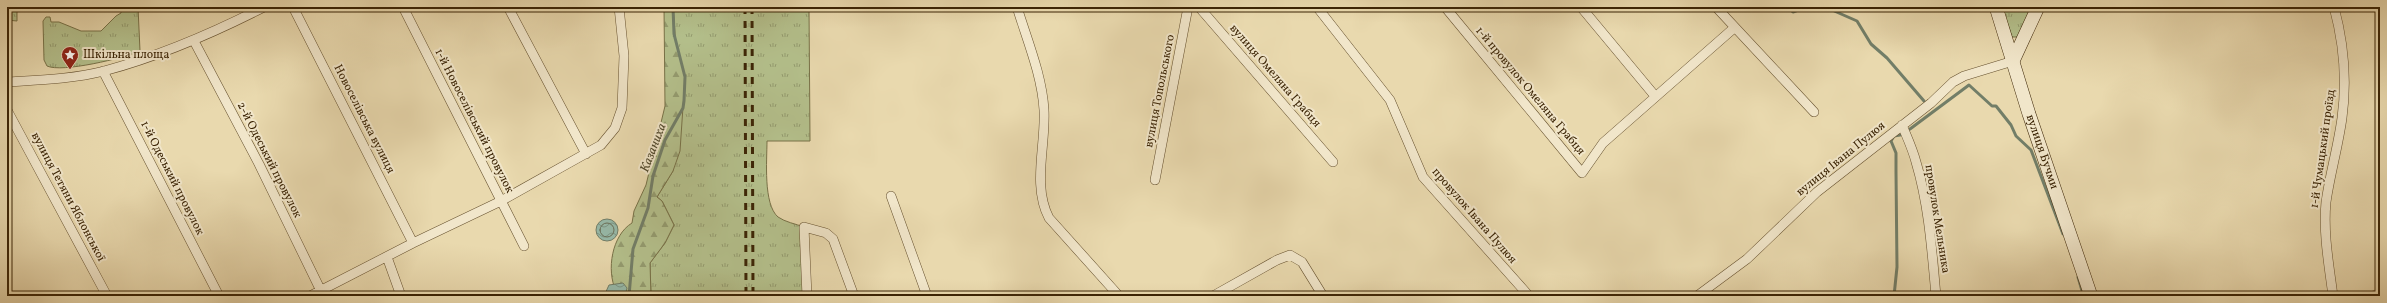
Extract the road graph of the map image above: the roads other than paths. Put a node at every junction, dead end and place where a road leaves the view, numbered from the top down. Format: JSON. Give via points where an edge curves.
{"nodes":[{"id":1,"x":264,"y":7,"type":"edge"},
{"id":2,"x":293,"y":7,"type":"edge"},
{"id":3,"x":403,"y":7,"type":"edge"},
{"id":4,"x":508,"y":7,"type":"edge"},
{"id":5,"x":619,"y":7,"type":"edge"},
{"id":6,"x":1017,"y":7,"type":"edge"},
{"id":7,"x":1188,"y":7,"type":"edge"},
{"id":8,"x":1199,"y":7,"type":"edge"},
{"id":9,"x":1317,"y":7,"type":"edge"},
{"id":10,"x":1444,"y":7,"type":"edge"},
{"id":11,"x":1581,"y":7,"type":"edge"},
{"id":12,"x":1716,"y":7,"type":"edge"},
{"id":13,"x":1996,"y":7,"type":"edge"},
{"id":14,"x":2038,"y":7,"type":"edge"},
{"id":15,"x":2334,"y":7,"type":"edge"},
{"id":16,"x":1734,"y":28,"type":"junction"},
{"id":17,"x":194,"y":41,"type":"junction"},
{"id":18,"x":2013,"y":61,"type":"junction"},
{"id":19,"x":103,"y":71,"type":"junction"},
{"id":20,"x":7,"y":82,"type":"edge"},
{"id":21,"x":1655,"y":96,"type":"junction"},
{"id":22,"x":7,"y":110,"type":"edge"},
{"id":23,"x":1814,"y":112,"type":"dead end"},
{"id":24,"x":1902,"y":125,"type":"junction"},
{"id":25,"x":586,"y":154,"type":"junction"},
{"id":26,"x":1333,"y":162,"type":"dead end"},
{"id":27,"x":1155,"y":180,"type":"dead end"},
{"id":28,"x":891,"y":196,"type":"dead end"},
{"id":29,"x":501,"y":201,"type":"junction"},
{"id":30,"x":413,"y":243,"type":"junction"},
{"id":31,"x":524,"y":246,"type":"dead end"},
{"id":32,"x":387,"y":257,"type":"junction"},
{"id":33,"x":321,"y":291,"type":"junction"},
{"id":34,"x":2380,"y":293,"type":"edge"},
{"id":35,"x":1700,"y":295,"type":"edge"},
{"id":36,"x":107,"y":296,"type":"edge"},
{"id":37,"x":220,"y":296,"type":"edge"},
{"id":38,"x":310,"y":296,"type":"edge"},
{"id":39,"x":401,"y":296,"type":"edge"},
{"id":40,"x":807,"y":296,"type":"edge"},
{"id":41,"x":854,"y":296,"type":"edge"},
{"id":42,"x":927,"y":296,"type":"edge"},
{"id":43,"x":1119,"y":296,"type":"edge"},
{"id":44,"x":1213,"y":296,"type":"edge"},
{"id":45,"x":1323,"y":296,"type":"edge"},
{"id":46,"x":1529,"y":296,"type":"edge"},
{"id":47,"x":1936,"y":296,"type":"edge"},
{"id":48,"x":2091,"y":296,"type":"edge"},
{"id":49,"x":2333,"y":296,"type":"edge"},
{"id":50,"x":2373,"y":296,"type":"edge"}],
"edges":[{"from":1,"to":17,"type":"street"},
{"from":2,"to":30,"type":"street","name":"Новоселівська вулиця"},
{"from":3,"to":29,"type":"street","name":"1-й Новоселівський провулок"},
{"from":4,"to":25,"type":"street"},
{"from":5,"to":25,"type":"street","via":[[624,56],[622,108],[615,128],[601,144]]},
{"from":6,"to":43,"type":"street","via":[[1042,95],[1044,110],[1041,190],[1046,212]]},
{"from":7,"to":27,"type":"street","name":"вулиця Топольського"},
{"from":8,"to":26,"type":"street","name":"вулиця Омеляна Грабця"},
{"from":9,"to":46,"type":"street","name":"провулок Івана Пулюя","via":[[1390,100],[1423,177]]},
{"from":10,"to":21,"type":"street","name":"1-й провулок Омеляна Грабця","via":[[1582,172],[1603,143]]},
{"from":11,"to":21,"type":"street"},
{"from":12,"to":16,"type":"street"},
{"from":13,"to":18,"type":"street","name":"вулиця Бучми"},
{"from":14,"to":18,"type":"street"},
{"from":15,"to":49,"type":"street","name":"1-й Чумацький проїзд","via":[[2343,51],[2345,81],[2342,118],[2326,201],[2325,221]]},
{"from":16,"to":21,"type":"street"},
{"from":16,"to":23,"type":"street"},
{"from":17,"to":19,"type":"street"},
{"from":17,"to":33,"type":"street","name":"2-й Одеський провулок","via":[[259,164]]},
{"from":18,"to":24,"type":"street","name":"вулиця Івана Пулюя","via":[[1964,76],[1953,82]]},
{"from":18,"to":48,"type":"street","name":"вулиця Бучми"},
{"from":19,"to":20,"type":"street","via":[[56,79]]},
{"from":19,"to":37,"type":"street","name":"1-й Одеський провулок"},
{"from":22,"to":36,"type":"street","name":"вулиця Тетяни Яблонської"},
{"from":24,"to":35,"type":"street","name":"вулиця Івана Пулюя","via":[[1817,192],[1747,259]]},
{"from":24,"to":47,"type":"street","name":"провулок Мельника","via":[[1916,162],[1924,196]]},
{"from":25,"to":29,"type":"street"},
{"from":28,"to":42,"type":"street"},
{"from":29,"to":30,"type":"street"},
{"from":29,"to":31,"type":"street","name":"1-й Новоселівський провулок"},
{"from":30,"to":32,"type":"street"},
{"from":32,"to":33,"type":"street"},
{"from":32,"to":39,"type":"street"},
{"from":33,"to":38,"type":"street"},
{"from":34,"to":50,"type":"street"},
{"from":40,"to":41,"type":"street","via":[[804,227],[826,233],[832,240]]},
{"from":44,"to":45,"type":"street","via":[[1290,255],[1302,262]]}]}
